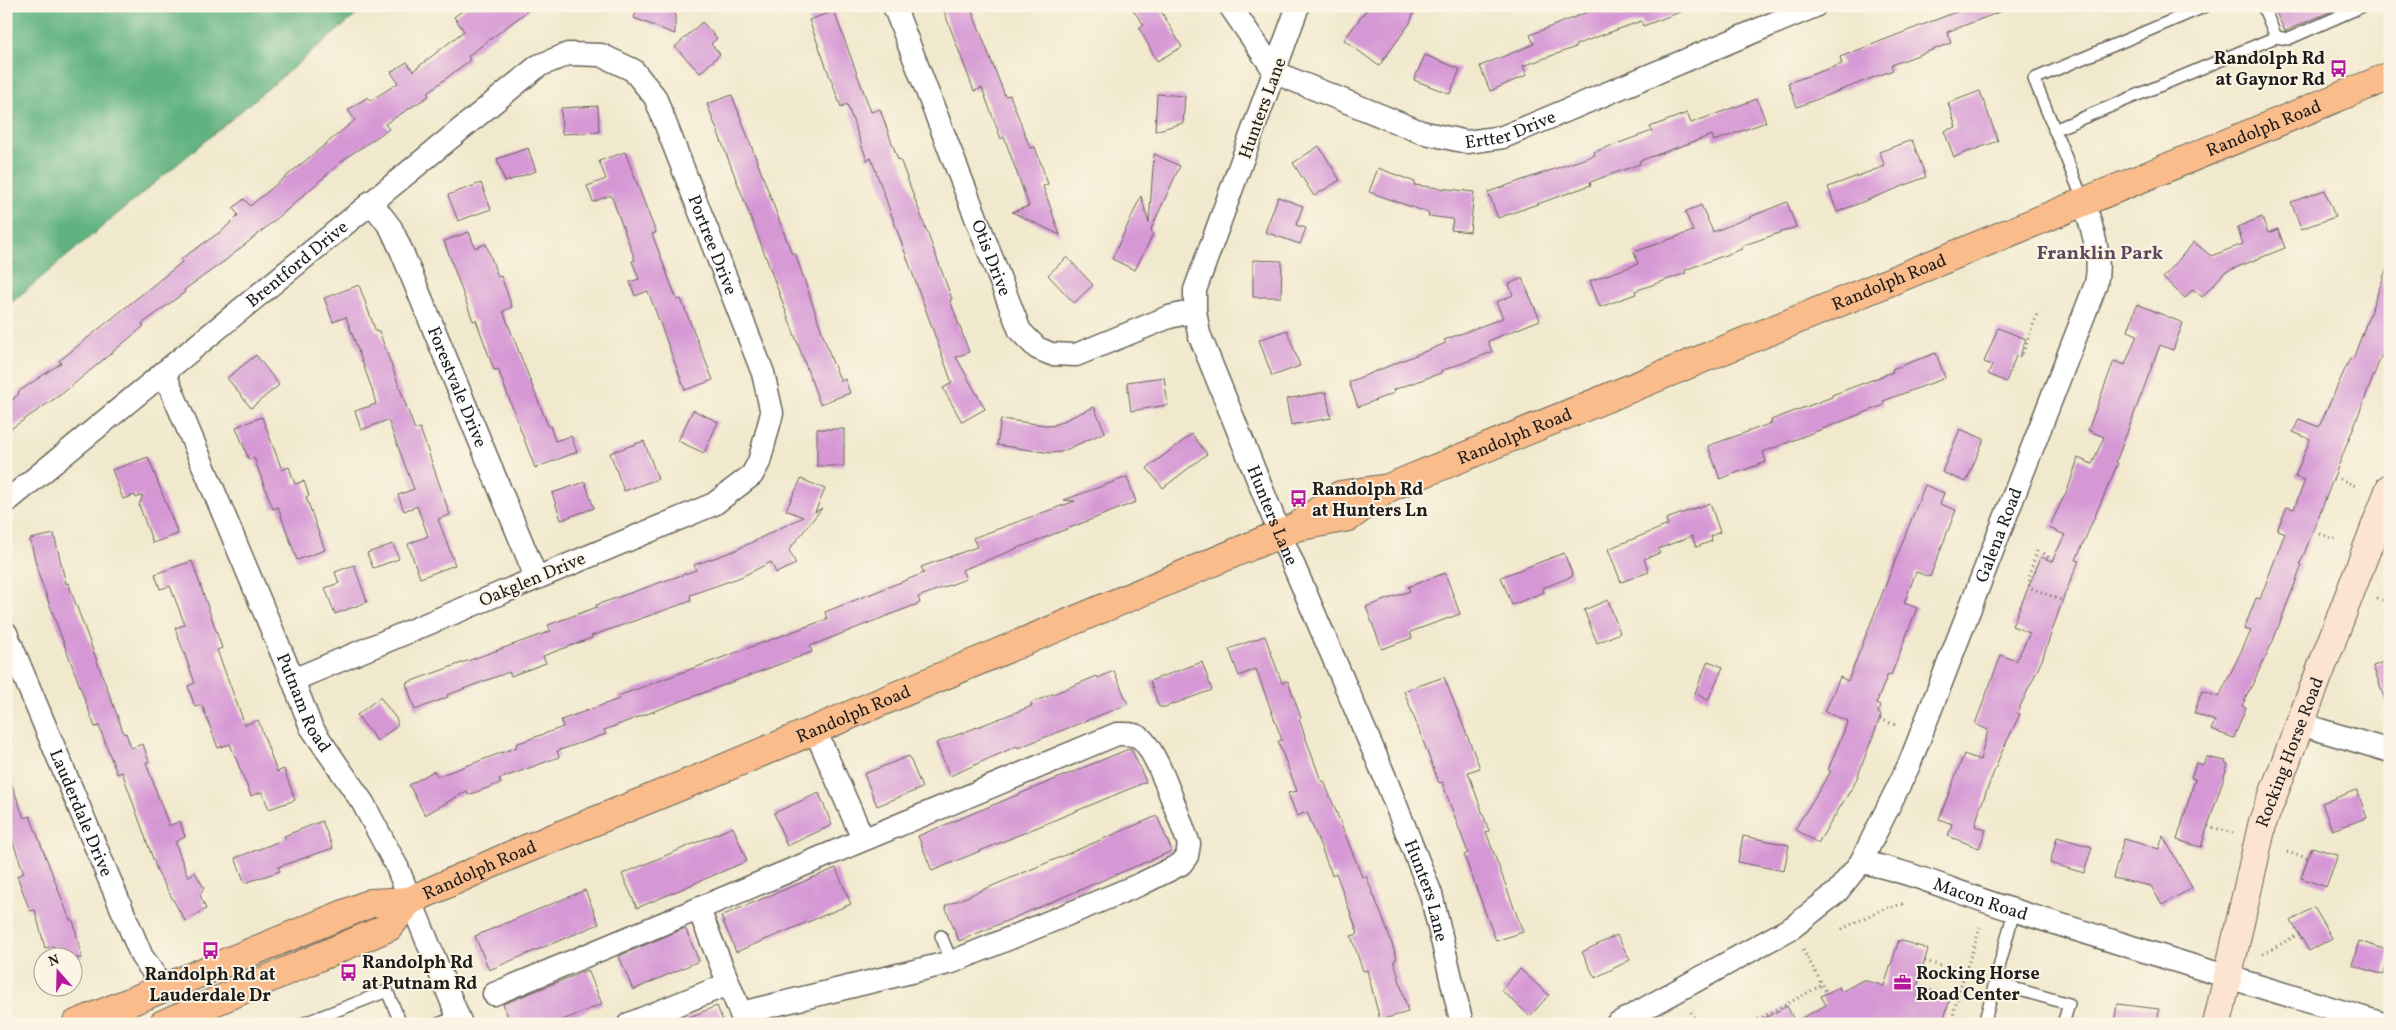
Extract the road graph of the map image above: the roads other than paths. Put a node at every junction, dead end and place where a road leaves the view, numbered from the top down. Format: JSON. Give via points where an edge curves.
{"nodes":[{"id":1,"x":894,"y":6,"type":"edge"},
{"id":2,"x":1230,"y":6,"type":"edge"},
{"id":3,"x":1298,"y":6,"type":"edge"},
{"id":4,"x":1815,"y":6,"type":"edge"},
{"id":5,"x":2206,"y":6,"type":"edge"},
{"id":6,"x":2263,"y":6,"type":"edge"},
{"id":7,"x":2363,"y":6,"type":"edge"},
{"id":8,"x":2276,"y":37,"type":"junction"},
{"id":9,"x":601,"y":55,"type":"joint"},
{"id":10,"x":1276,"y":73,"type":"junction"},
{"id":11,"x":2390,"y":76,"type":"edge"},
{"id":12,"x":2054,"y":130,"type":"junction"},
{"id":13,"x":371,"y":202,"type":"junction"},
{"id":14,"x":2084,"y":202,"type":"junction"},
{"id":15,"x":1195,"y":311,"type":"junction"},
{"id":16,"x":164,"y":372,"type":"junction"},
{"id":17,"x":759,"y":462,"type":"joint"},
{"id":18,"x":2390,"y":488,"type":"edge"},
{"id":19,"x":6,"y":502,"type":"edge"},
{"id":20,"x":1288,"y":531,"type":"junction"},
{"id":21,"x":536,"y":577,"type":"junction"},
{"id":22,"x":6,"y":633,"type":"edge"},
{"id":23,"x":293,"y":680,"type":"junction"},
{"id":24,"x":2300,"y":724,"type":"junction"},
{"id":25,"x":815,"y":730,"type":"junction"},
{"id":26,"x":2390,"y":751,"type":"edge"},
{"id":27,"x":864,"y":839,"type":"junction"},
{"id":28,"x":1861,"y":862,"type":"junction"},
{"id":29,"x":409,"y":901,"type":"junction"},
{"id":30,"x":699,"y":910,"type":"junction"},
{"id":31,"x":2014,"y":911,"type":"junction"},
{"id":32,"x":941,"y":936,"type":"dead end"},
{"id":33,"x":952,"y":962,"type":"junction"},
{"id":34,"x":2228,"y":978,"type":"junction"},
{"id":35,"x":1995,"y":983,"type":"junction"},
{"id":36,"x":728,"y":984,"type":"junction"},
{"id":37,"x":494,"y":994,"type":"dead end"},
{"id":38,"x":167,"y":1012,"type":"edge"},
{"id":39,"x":743,"y":1018,"type":"edge"},
{"id":40,"x":452,"y":1021,"type":"edge"},
{"id":41,"x":76,"y":1024,"type":"edge"},
{"id":42,"x":302,"y":1024,"type":"edge"},
{"id":43,"x":401,"y":1024,"type":"edge"},
{"id":44,"x":629,"y":1024,"type":"edge"},
{"id":45,"x":1462,"y":1024,"type":"edge"},
{"id":46,"x":1617,"y":1024,"type":"edge"},
{"id":47,"x":1984,"y":1024,"type":"edge"},
{"id":48,"x":2063,"y":1024,"type":"edge"},
{"id":49,"x":2217,"y":1024,"type":"edge"},
{"id":50,"x":2384,"y":1024,"type":"edge"}],
"edges":[{"from":1,"to":15,"type":"street","name":"Otis Drive","via":[[1020,331],[1037,348],[1051,354],[1076,355],[1169,317]]},
{"from":2,"to":10,"type":"street"},
{"from":3,"to":10,"type":"street","name":"Hunters Lane"},
{"from":4,"to":10,"type":"street","name":"Ertter Drive","via":[[1503,137],[1467,142],[1421,132]]},
{"from":5,"to":12,"type":"lane","via":[[2034,79]]},
{"from":6,"to":8,"type":"lane"},
{"from":7,"to":8,"type":"lane","via":[[2288,39]]},
{"from":8,"to":12,"type":"lane"},
{"from":9,"to":13,"type":"street","name":"Brentford Drive","via":[[568,54],[538,66]]},
{"from":9,"to":17,"type":"street","name":"Portree Drive","via":[[633,70],[654,97],[763,372],[772,414]]},
{"from":10,"to":15,"type":"street","name":"Hunters Lane","via":[[1195,290]]},
{"from":11,"to":14,"type":"main road","name":"Randolph Road"},
{"from":12,"to":14,"type":"lane"},
{"from":13,"to":16,"type":"street","name":"Brentford Drive"},
{"from":13,"to":21,"type":"street","name":"Forestvale Drive","via":[[391,228],[402,252]]},
{"from":14,"to":20,"type":"main road","name":"Randolph Road","via":[[1388,488],[1340,495]]},
{"from":14,"to":28,"type":"street","name":"Galena Road","via":[[2098,249],[2096,284],[1909,765]]},
{"from":15,"to":20,"type":"street","name":"Hunters Lane","via":[[1199,334]]},
{"from":16,"to":19,"type":"street","name":"Brentford Drive"},
{"from":16,"to":23,"type":"street","name":"Putnam Road"},
{"from":17,"to":21,"type":"street","name":"Oakglen Drive","via":[[752,475],[714,504]]},
{"from":18,"to":24,"type":"street","name":"Rocking Horse Road"},
{"from":20,"to":25,"type":"main road","name":"Randolph Road"},
{"from":20,"to":45,"type":"street","name":"Hunters Lane","via":[[1431,894]]},
{"from":21,"to":23,"type":"street","name":"Oakglen Drive"},
{"from":22,"to":38,"type":"street","name":"Lauderdale Drive","via":[[142,957],[152,970]]},
{"from":23,"to":29,"type":"street","name":"Putnam Road","via":[[311,727],[363,803],[397,867]]},
{"from":24,"to":26,"type":"street"},
{"from":24,"to":34,"type":"street","name":"Rocking Horse Road","via":[[2263,821]]},
{"from":25,"to":27,"type":"street"},
{"from":25,"to":29,"type":"main road","name":"Randolph Road","via":[[508,856]]},
{"from":27,"to":30,"type":"street"},
{"from":27,"to":33,"type":"street","via":[[1117,734],[1141,738],[1152,752],[1189,844],[1181,864],[1141,884]]},
{"from":28,"to":31,"type":"street","name":"Macon Road","via":[[1886,867]]},
{"from":28,"to":46,"type":"street","via":[[1837,892],[1793,927]]},
{"from":29,"to":38,"type":"main road","name":"Randolph Road","via":[[389,927]]},
{"from":29,"to":40,"type":"street","name":"Putnam Road"},
{"from":30,"to":36,"type":"street"},
{"from":30,"to":37,"type":"street","via":[[672,918]]},
{"from":31,"to":34,"type":"street","name":"Macon Road"},
{"from":31,"to":35,"type":"lane"},
{"from":32,"to":33,"type":"lane"},
{"from":33,"to":39,"type":"street"},
{"from":34,"to":49,"type":"street","name":"Rocking Horse Road"},
{"from":34,"to":50,"type":"street","name":"Macon Road"},
{"from":35,"to":47,"type":"lane"},
{"from":35,"to":48,"type":"lane","via":[[2069,1004]]},
{"from":36,"to":39,"type":"street"},
{"from":36,"to":44,"type":"street"},
{"from":38,"to":41,"type":"main road","name":"Randolph Road"},
{"from":42,"to":43,"type":"lane","via":[[388,991]]}]}
